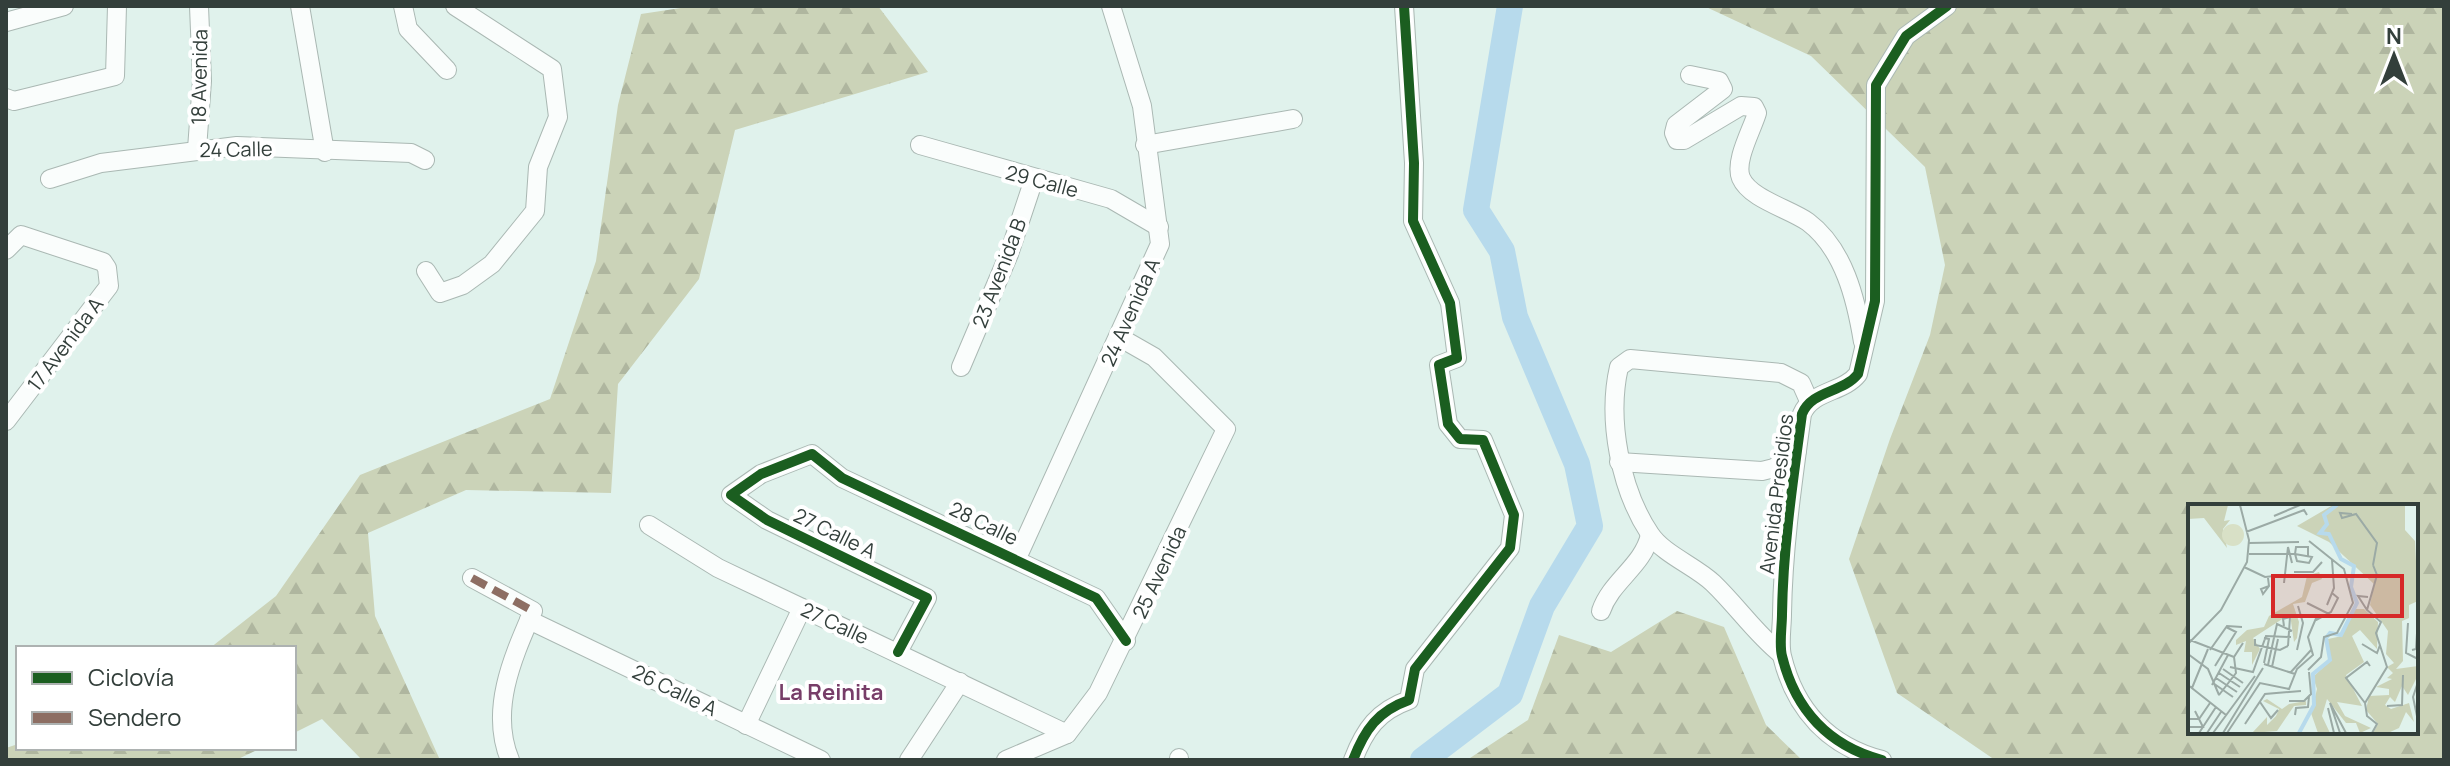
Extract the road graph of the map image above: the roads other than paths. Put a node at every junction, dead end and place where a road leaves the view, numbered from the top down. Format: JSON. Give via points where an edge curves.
{"nodes":[{"id":1,"x":64,"y":6,"type":"edge"},
{"id":2,"x":117,"y":6,"type":"edge"},
{"id":3,"x":199,"y":6,"type":"edge"},
{"id":4,"x":300,"y":6,"type":"edge"},
{"id":5,"x":403,"y":6,"type":"edge"},
{"id":6,"x":455,"y":6,"type":"edge"},
{"id":7,"x":1111,"y":6,"type":"edge"},
{"id":8,"x":1404,"y":6,"type":"edge"},
{"id":9,"x":1947,"y":6,"type":"edge"},
{"id":10,"x":6,"y":22,"type":"edge"},
{"id":11,"x":447,"y":70,"type":"dead end"},
{"id":12,"x":1690,"y":75,"type":"dead end"},
{"id":13,"x":6,"y":98,"type":"edge"},
{"id":14,"x":1293,"y":119,"type":"dead end"},
{"id":15,"x":920,"y":145,"type":"dead end"},
{"id":16,"x":1145,"y":145,"type":"junction"},
{"id":17,"x":197,"y":149,"type":"junction"},
{"id":18,"x":325,"y":152,"type":"junction"},
{"id":19,"x":425,"y":160,"type":"dead end"},
{"id":20,"x":50,"y":179,"type":"dead end"},
{"id":21,"x":1034,"y":179,"type":"junction"},
{"id":22,"x":1159,"y":227,"type":"junction"},
{"id":23,"x":12,"y":243,"type":"edge"},
{"id":24,"x":426,"y":271,"type":"dead end"},
{"id":25,"x":1119,"y":337,"type":"junction"},
{"id":26,"x":1865,"y":348,"type":"junction"},
{"id":27,"x":961,"y":367,"type":"dead end"},
{"id":28,"x":1809,"y":401,"type":"junction"},
{"id":29,"x":6,"y":421,"type":"edge"},
{"id":30,"x":1797,"y":451,"type":"junction"},
{"id":31,"x":812,"y":454,"type":"joint"},
{"id":32,"x":1619,"y":462,"type":"junction"},
{"id":33,"x":649,"y":525,"type":"dead end"},
{"id":34,"x":1650,"y":535,"type":"junction"},
{"id":35,"x":1017,"y":558,"type":"junction"},
{"id":36,"x":472,"y":578,"type":"dead end"},
{"id":37,"x":802,"y":608,"type":"junction"},
{"id":38,"x":1601,"y":611,"type":"dead end"},
{"id":39,"x":531,"y":615,"type":"junction"},
{"id":40,"x":1126,"y":641,"type":"junction"},
{"id":41,"x":898,"y":652,"type":"junction"},
{"id":42,"x":1781,"y":654,"type":"junction"},
{"id":43,"x":960,"y":682,"type":"junction"},
{"id":44,"x":746,"y":725,"type":"junction"},
{"id":45,"x":1067,"y":734,"type":"junction"},
{"id":46,"x":510,"y":760,"type":"edge"},
{"id":47,"x":821,"y":760,"type":"edge"},
{"id":48,"x":909,"y":760,"type":"edge"},
{"id":49,"x":1006,"y":760,"type":"edge"},
{"id":50,"x":1353,"y":760,"type":"edge"},
{"id":51,"x":1882,"y":760,"type":"edge"}],
"edges":[{"from":1,"to":10,"type":"street"},
{"from":2,"to":13,"type":"street","via":[[118,72],[111,80],[14,101]]},
{"from":3,"to":17,"type":"street","name":"18 Avenida","via":[[202,81]]},
{"from":4,"to":18,"type":"street"},
{"from":5,"to":11,"type":"street","via":[[408,29]]},
{"from":6,"to":24,"type":"street","via":[[552,69],[558,117],[538,167],[535,211],[492,264],[463,285],[440,293]]},
{"from":7,"to":16,"type":"street","name":"24 Avenida A","via":[[1142,106]]},
{"from":8,"to":50,"type":"street","via":[[1413,221],[1450,303],[1457,358],[1439,365],[1448,424],[1460,439],[1483,440],[1514,515],[1510,548],[1415,669],[1409,700],[1390,706],[1372,721]]},
{"from":9,"to":26,"type":"street","name":"Avenida Presidios","via":[[1906,36],[1876,85],[1875,301]]},
{"from":12,"to":26,"type":"street","via":[[1719,81],[1723,89],[1676,125],[1677,140],[1741,106],[1754,107],[1757,113],[1741,178],[1814,227],[1839,260],[1847,272]]},
{"from":14,"to":16,"type":"street"},
{"from":15,"to":21,"type":"street","name":"29 Calle"},
{"from":16,"to":22,"type":"street","name":"24 Avenida A"},
{"from":17,"to":18,"type":"street","name":"24 Calle"},
{"from":17,"to":20,"type":"street","name":"24 Calle","via":[[101,163]]},
{"from":18,"to":19,"type":"street","name":"24 Calle","via":[[411,153]]},
{"from":21,"to":22,"type":"street","name":"29 Calle","via":[[1111,199]]},
{"from":21,"to":27,"type":"street","name":"23 Avenida B"},
{"from":22,"to":25,"type":"street","name":"24 Avenida A","via":[[1155,260]]},
{"from":23,"to":29,"type":"street","name":"17 Avenida A","via":[[103,262],[109,286]]},
{"from":25,"to":35,"type":"street","name":"24 Avenida A"},
{"from":25,"to":40,"type":"street","name":"25 Avenida","via":[[1154,357],[1226,429]]},
{"from":26,"to":28,"type":"street","name":"Avenida Presidios","via":[[1853,381]]},
{"from":28,"to":30,"type":"street","name":"Avenida Presidios"},
{"from":28,"to":32,"type":"street","via":[[1801,383],[1781,373],[1624,361],[1615,386]]},
{"from":30,"to":32,"type":"street","via":[[1762,471]]},
{"from":30,"to":42,"type":"street","name":"Avenida Presidios","via":[[1783,562]]},
{"from":31,"to":35,"type":"street","name":"28 Calle","via":[[842,478]]},
{"from":31,"to":41,"type":"street","name":"27 Calle A","via":[[761,474],[731,495],[767,520],[927,598]]},
{"from":32,"to":34,"type":"street"},
{"from":33,"to":37,"type":"street","name":"27 Calle","via":[[718,568]]},
{"from":34,"to":38,"type":"street","via":[[1647,550],[1605,599]]},
{"from":34,"to":42,"type":"street","via":[[1713,582],[1760,638]]},
{"from":35,"to":40,"type":"street","name":"28 Calle","via":[[1096,598]]},
{"from":36,"to":39,"type":"street","name":"26 Calle A"},
{"from":37,"to":41,"type":"street","name":"27 Calle"},
{"from":37,"to":44,"type":"street"},
{"from":39,"to":44,"type":"street","name":"26 Calle A"},
{"from":39,"to":46,"type":"street","via":[[502,705],[503,743]]},
{"from":40,"to":45,"type":"street","name":"25 Avenida","via":[[1098,693]]},
{"from":41,"to":43,"type":"street","name":"27 Calle"},
{"from":42,"to":51,"type":"street","name":"Avenida Presidios","via":[[1796,695],[1814,723],[1833,740]]},
{"from":43,"to":45,"type":"street","name":"27 Calle"},
{"from":43,"to":48,"type":"street"},
{"from":44,"to":47,"type":"street","name":"26 Calle A"},
{"from":45,"to":49,"type":"street","name":"25 Avenida"}]}
